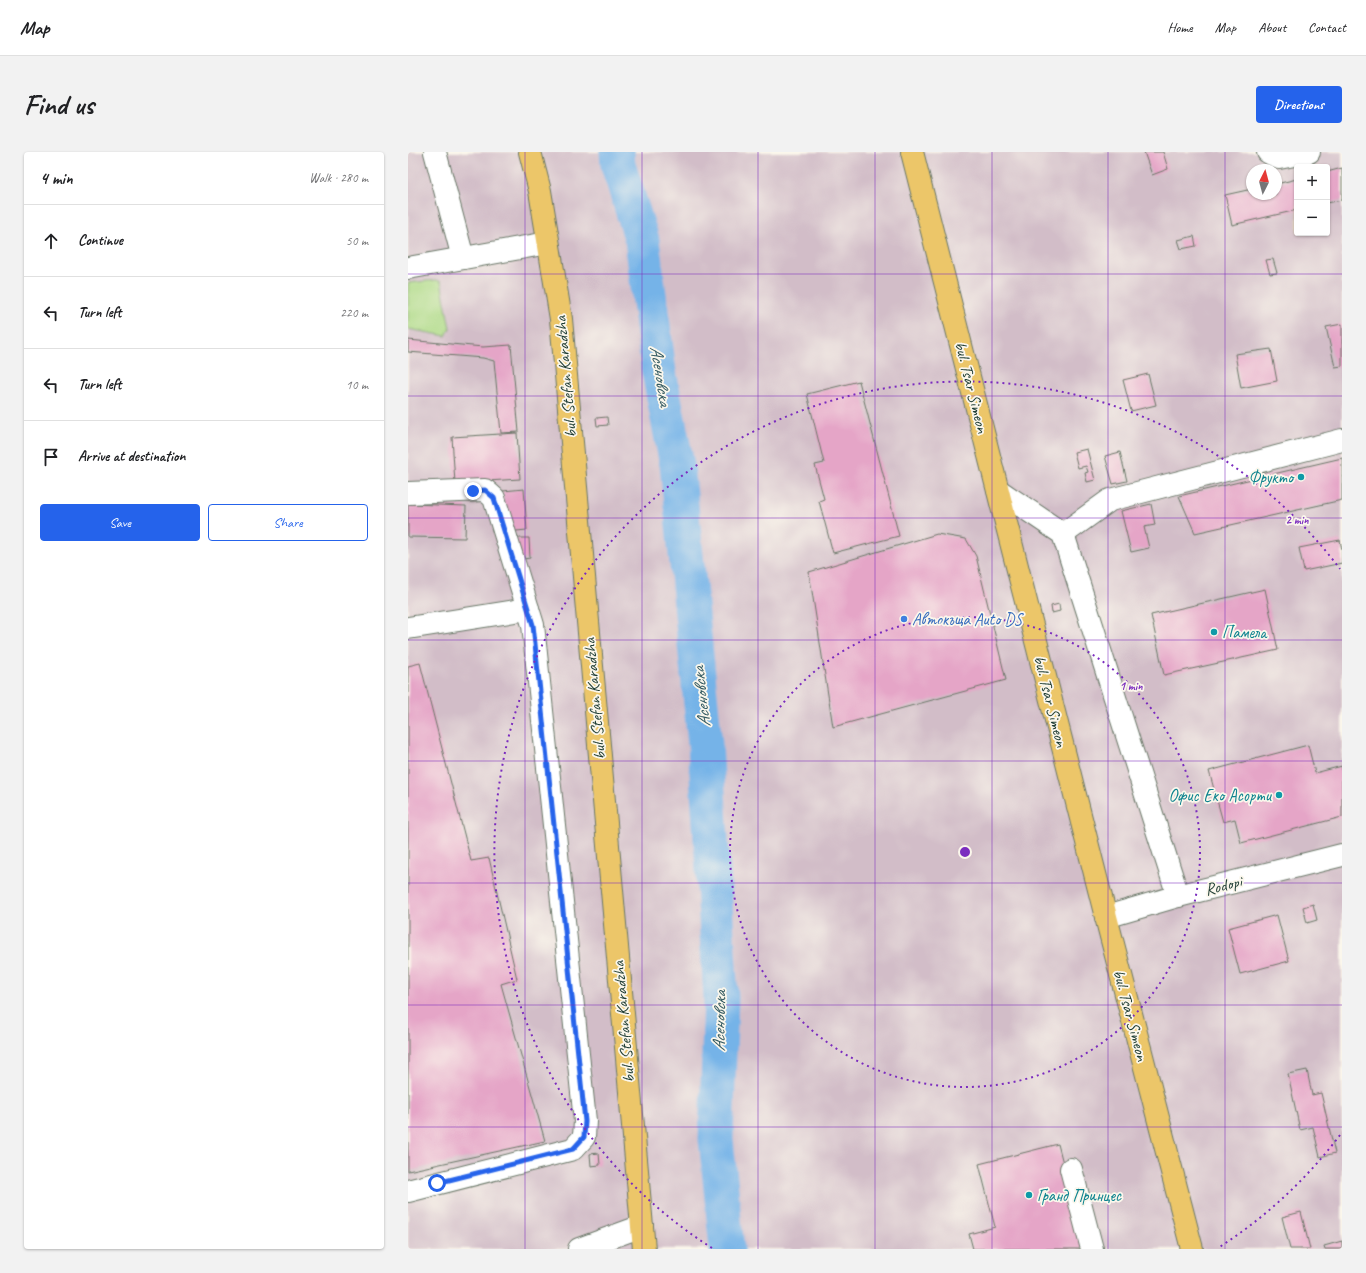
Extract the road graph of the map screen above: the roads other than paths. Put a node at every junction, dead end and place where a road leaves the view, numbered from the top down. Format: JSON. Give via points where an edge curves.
{"nodes":[{"id":1,"x":436,"y":152,"type":"edge"},
{"id":2,"x":530,"y":152,"type":"edge"},
{"id":3,"x":912,"y":152,"type":"edge"},
{"id":4,"x":1268,"y":152,"type":"edge"},
{"id":5,"x":1308,"y":152,"type":"edge"},
{"id":6,"x":548,"y":243,"type":"junction"},
{"id":7,"x":463,"y":258,"type":"junction"},
{"id":8,"x":408,"y":268,"type":"edge"},
{"id":9,"x":1342,"y":440,"type":"edge"},
{"id":10,"x":998,"y":490,"type":"junction"},
{"id":11,"x":408,"y":493,"type":"edge"},
{"id":12,"x":1063,"y":534,"type":"junction"},
{"id":13,"x":528,"y":609,"type":"junction"},
{"id":14,"x":408,"y":628,"type":"edge"},
{"id":15,"x":1342,"y":855,"type":"edge"},
{"id":16,"x":1178,"y":896,"type":"junction"},
{"id":17,"x":1106,"y":917,"type":"junction"},
{"id":18,"x":1071,"y":1169,"type":"dead end"},
{"id":19,"x":408,"y":1191,"type":"edge"},
{"id":20,"x":642,"y":1226,"type":"junction"},
{"id":21,"x":579,"y":1249,"type":"edge"},
{"id":22,"x":644,"y":1249,"type":"edge"},
{"id":23,"x":1092,"y":1249,"type":"edge"},
{"id":24,"x":1192,"y":1249,"type":"edge"}],
"edges":[{"from":1,"to":7,"type":"street"},
{"from":2,"to":6,"type":"main road","name":"bul. Stefan Karadzha","via":[[540,191]]},
{"from":3,"to":10,"type":"main road","name":"bul. Tsar Simeon"},
{"from":4,"to":5,"type":"street","via":[[1279,158]]},
{"from":6,"to":7,"type":"street"},
{"from":6,"to":20,"type":"main road","name":"bul. Stefan Karadzha","via":[[561,319]]},
{"from":7,"to":8,"type":"street"},
{"from":9,"to":12,"type":"street","via":[[1110,500]]},
{"from":10,"to":12,"type":"street"},
{"from":10,"to":17,"type":"main road","name":"bul. Tsar Simeon"},
{"from":11,"to":13,"type":"street","via":[[485,490],[494,498]]},
{"from":12,"to":16,"type":"street"},
{"from":13,"to":14,"type":"street"},
{"from":13,"to":19,"type":"street","via":[[533,625],[550,780],[585,1121],[584,1137],[573,1149]]},
{"from":15,"to":16,"type":"street","name":"Rodopi"},
{"from":16,"to":17,"type":"street","name":"Rodopi"},
{"from":17,"to":24,"type":"main road","name":"bul. Tsar Simeon"},
{"from":18,"to":23,"type":"street"},
{"from":20,"to":21,"type":"street"},
{"from":20,"to":22,"type":"main road","name":"bul. Stefan Karadzha"}]}
